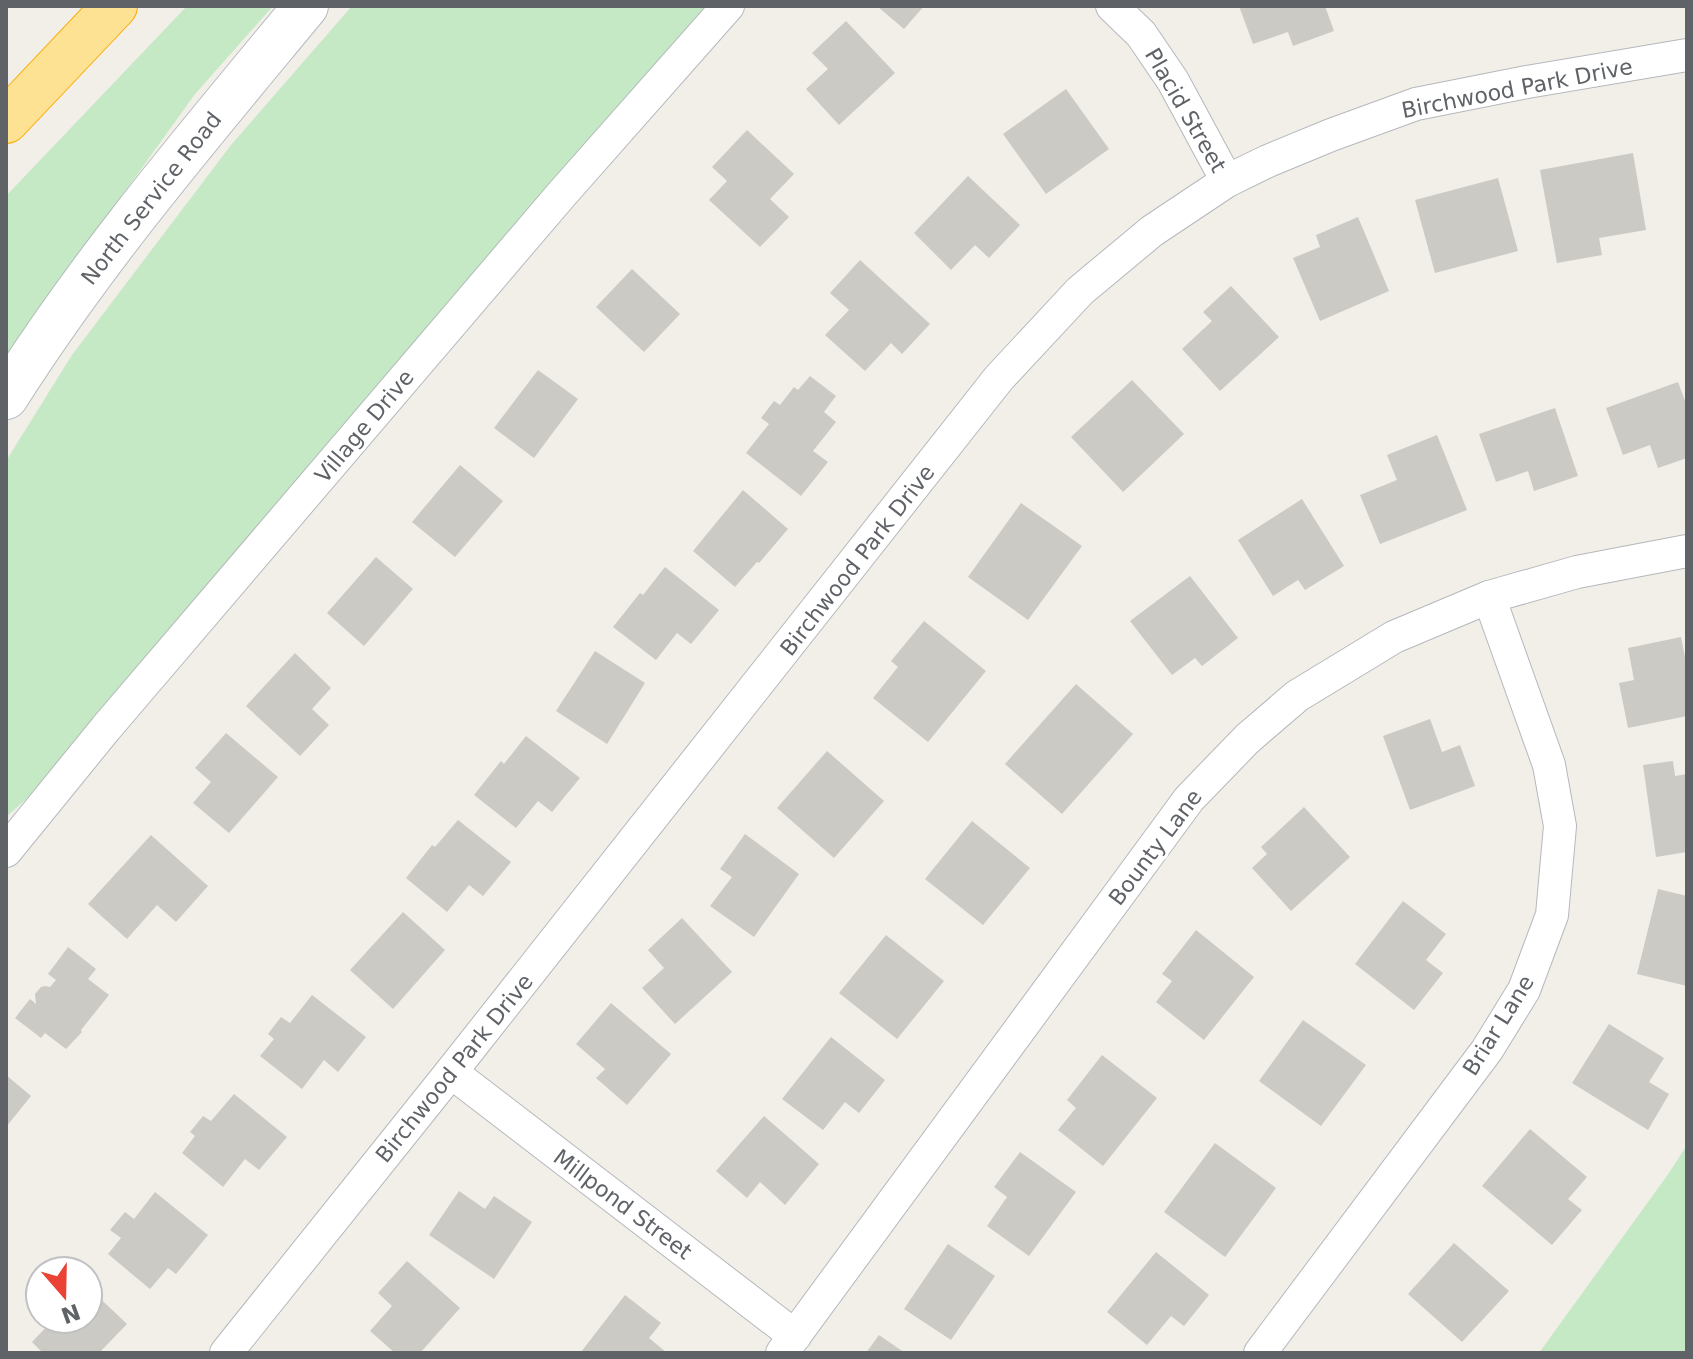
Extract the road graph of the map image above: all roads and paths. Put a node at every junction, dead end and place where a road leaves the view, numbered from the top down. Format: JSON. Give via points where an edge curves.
{"nodes":[{"id":1,"x":115,"y":6,"type":"edge"},
{"id":2,"x":306,"y":6,"type":"edge"},
{"id":3,"x":728,"y":6,"type":"edge"},
{"id":4,"x":1112,"y":6,"type":"edge"},
{"id":5,"x":1687,"y":55,"type":"edge"},
{"id":6,"x":6,"y":121,"type":"edge"},
{"id":7,"x":1227,"y":181,"type":"junction"},
{"id":8,"x":6,"y":397,"type":"edge"},
{"id":9,"x":1687,"y":551,"type":"edge"},
{"id":10,"x":1489,"y":597,"type":"junction"},
{"id":11,"x":6,"y":851,"type":"edge"},
{"id":12,"x":451,"y":1072,"type":"junction"},
{"id":13,"x":789,"y":1344,"type":"edge"},
{"id":14,"x":226,"y":1353,"type":"edge"},
{"id":15,"x":1260,"y":1353,"type":"edge"}],
"edges":[{"from":1,"to":6,"type":"highway"},
{"from":2,"to":8,"type":"main road","name":"North Service Road","via":[[132,219]]},
{"from":3,"to":11,"type":"street","name":"Village Drive"},
{"from":4,"to":7,"type":"street","name":"Placid Street","via":[[1141,34],[1173,81]]},
{"from":5,"to":7,"type":"street","name":"Birchwood Park Drive","via":[[1416,104]]},
{"from":7,"to":12,"type":"street","name":"Birchwood Park Drive","via":[[1152,231],[1080,291],[999,378]]},
{"from":9,"to":10,"type":"street","name":"Bounty Lane","via":[[1577,572]]},
{"from":10,"to":13,"type":"street","name":"Bounty Lane","via":[[1394,637],[1297,696],[1189,799]]},
{"from":10,"to":15,"type":"street","name":"Briar Lane","via":[[1549,765],[1560,826],[1552,915],[1524,990],[1487,1050]]},
{"from":12,"to":13,"type":"street","name":"Millpond Street"},
{"from":12,"to":14,"type":"street","name":"Birchwood Park Drive"}]}
